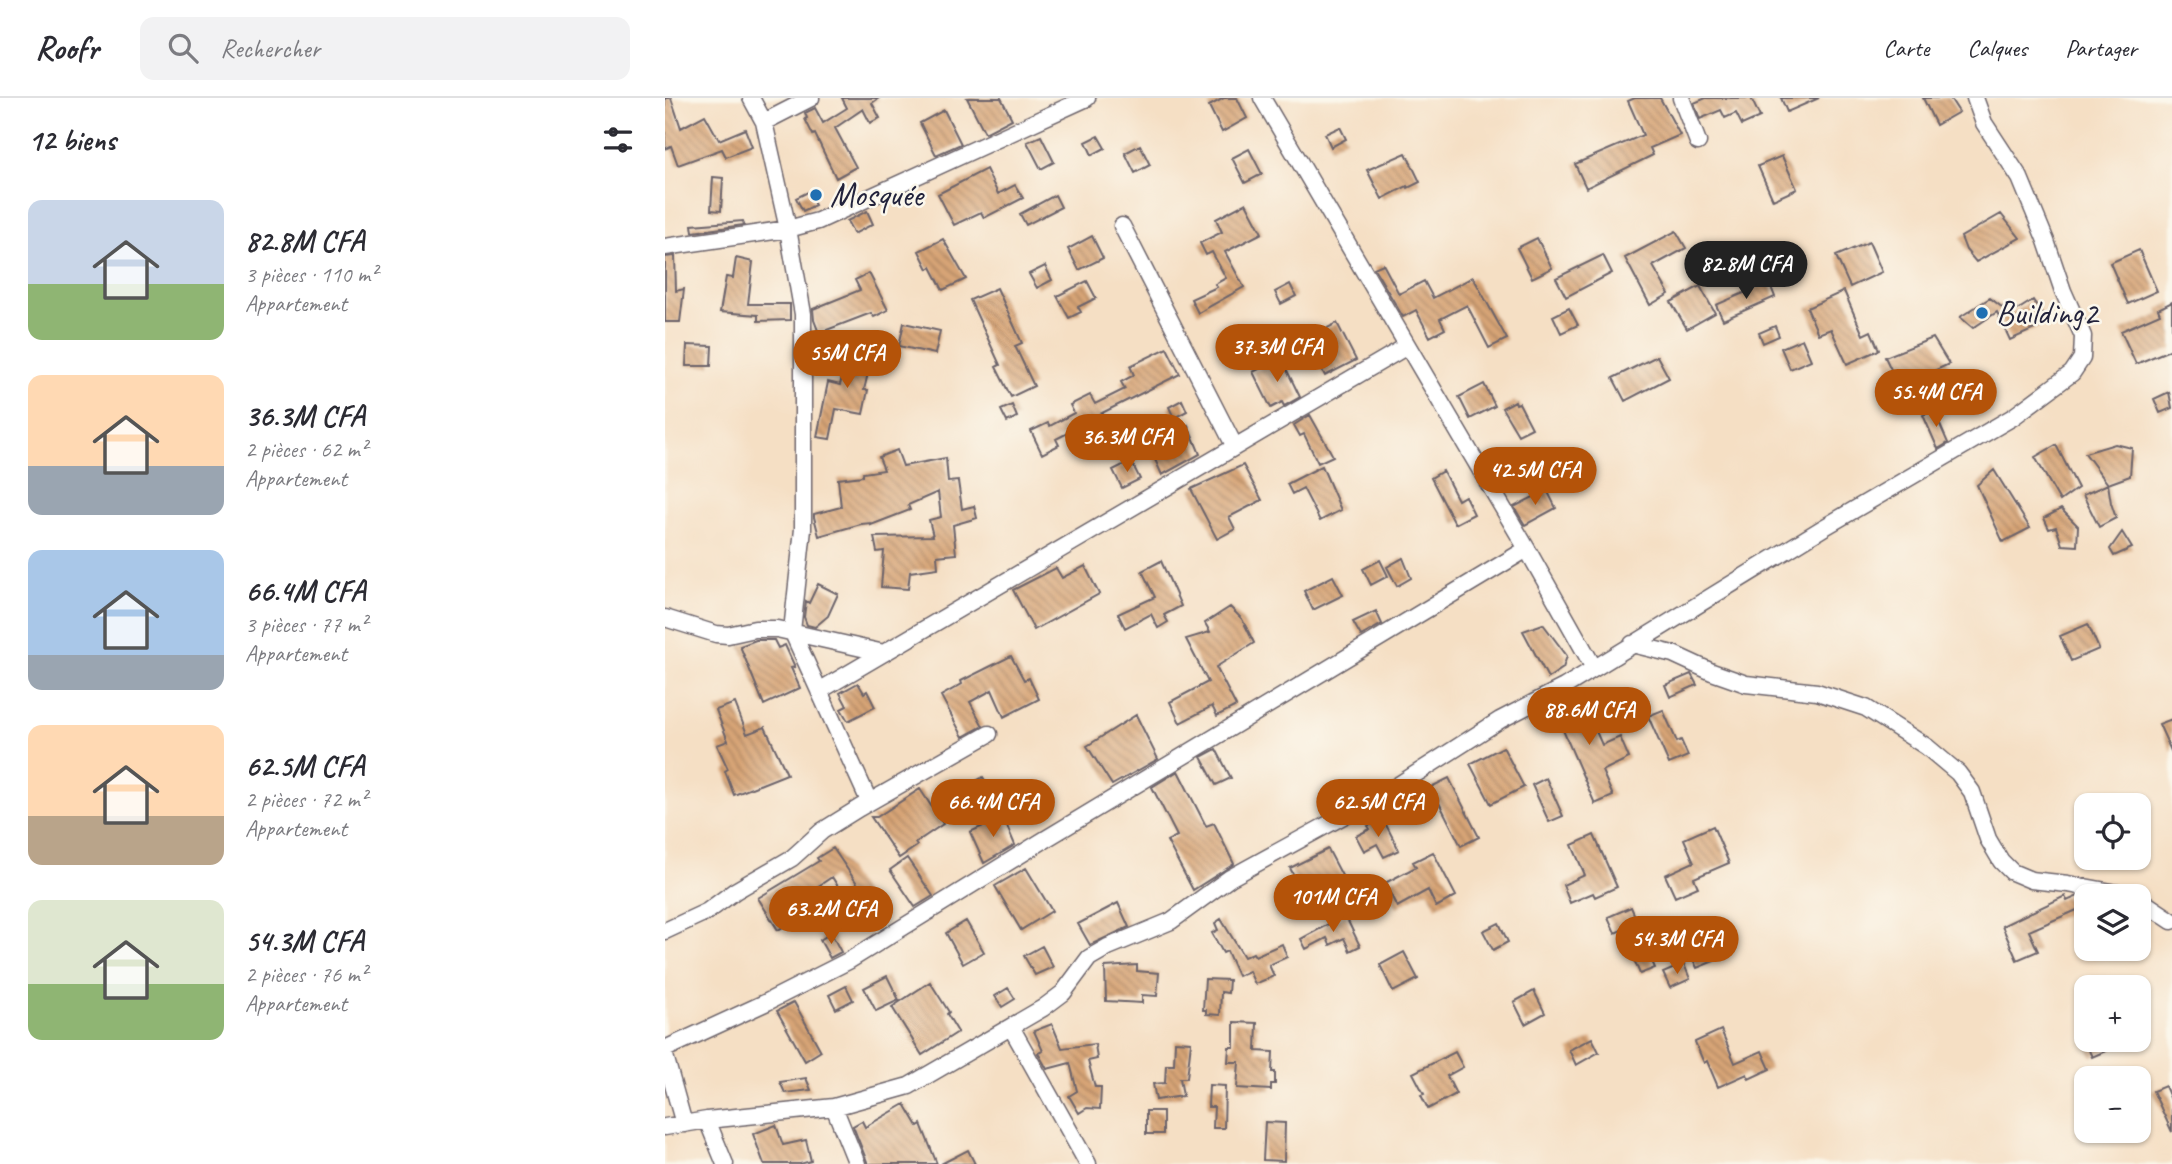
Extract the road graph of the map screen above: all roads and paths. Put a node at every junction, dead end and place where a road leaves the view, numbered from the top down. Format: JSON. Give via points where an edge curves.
{"nodes":[{"id":1,"x":751,"y":98,"type":"edge"},
{"id":2,"x":811,"y":98,"type":"edge"},
{"id":3,"x":1087,"y":98,"type":"edge"},
{"id":4,"x":1262,"y":98,"type":"edge"},
{"id":5,"x":1681,"y":98,"type":"edge"},
{"id":6,"x":1975,"y":98,"type":"edge"},
{"id":7,"x":764,"y":122,"type":"junction"},
{"id":8,"x":1697,"y":142,"type":"dead end"},
{"id":9,"x":1122,"y":226,"type":"dead end"},
{"id":10,"x":788,"y":229,"type":"junction"},
{"id":11,"x":665,"y":247,"type":"edge"},
{"id":12,"x":1406,"y":346,"type":"junction"},
{"id":13,"x":1235,"y":447,"type":"junction"},
{"id":14,"x":1527,"y":549,"type":"junction"},
{"id":15,"x":665,"y":618,"type":"edge"},
{"id":16,"x":792,"y":631,"type":"junction"},
{"id":17,"x":1632,"y":643,"type":"junction"},
{"id":18,"x":884,"y":653,"type":"junction"},
{"id":19,"x":1594,"y":668,"type":"junction"},
{"id":20,"x":819,"y":691,"type":"junction"},
{"id":21,"x":989,"y":734,"type":"dead end"},
{"id":22,"x":869,"y":802,"type":"junction"},
{"id":23,"x":2074,"y":885,"type":"edge"},
{"id":24,"x":2151,"y":907,"type":"edge"},
{"id":25,"x":2172,"y":921,"type":"edge"},
{"id":26,"x":665,"y":931,"type":"edge"},
{"id":27,"x":1011,"y":1027,"type":"junction"},
{"id":28,"x":665,"y":1049,"type":"edge"},
{"id":29,"x":665,"y":1056,"type":"edge"},
{"id":30,"x":834,"y":1107,"type":"junction"},
{"id":31,"x":707,"y":1120,"type":"junction"},
{"id":32,"x":684,"y":1124,"type":"junction"},
{"id":33,"x":665,"y":1127,"type":"edge"},
{"id":34,"x":725,"y":1164,"type":"edge"},
{"id":35,"x":857,"y":1164,"type":"edge"},
{"id":36,"x":1088,"y":1164,"type":"edge"}],
"edges":[{"from":1,"to":7,"type":"street"},
{"from":2,"to":7,"type":"street"},
{"from":3,"to":10,"type":"street","via":[[818,221]]},
{"from":4,"to":12,"type":"street"},
{"from":5,"to":8,"type":"street"},
{"from":6,"to":17,"type":"street","via":[[1984,123],[2020,178],[2046,241],[2083,336],[2082,358],[2072,373],[2013,417]]},
{"from":7,"to":10,"type":"street"},
{"from":9,"to":13,"type":"street"},
{"from":10,"to":11,"type":"street"},
{"from":10,"to":16,"type":"street","via":[[803,314],[803,529]]},
{"from":12,"to":13,"type":"street"},
{"from":12,"to":14,"type":"street"},
{"from":13,"to":18,"type":"street"},
{"from":14,"to":19,"type":"street"},
{"from":14,"to":28,"type":"street","via":[[850,960]]},
{"from":15,"to":16,"type":"street","via":[[716,634]]},
{"from":16,"to":18,"type":"street"},
{"from":16,"to":20,"type":"street"},
{"from":17,"to":19,"type":"street"},
{"from":17,"to":23,"type":"street","via":[[1673,654],[1746,684],[1817,692],[1865,708],[1927,747],[1958,773],[1972,792],[1988,839],[2012,872],[2031,880]]},
{"from":18,"to":20,"type":"street"},
{"from":19,"to":27,"type":"street","via":[[1500,720],[1389,792],[1230,878],[1171,921],[1098,953],[1063,993]]},
{"from":20,"to":22,"type":"street"},
{"from":21,"to":22,"type":"street"},
{"from":22,"to":26,"type":"street","via":[[822,831],[792,858],[708,911]]},
{"from":24,"to":25,"type":"street"},
{"from":27,"to":30,"type":"street","via":[[909,1086]]},
{"from":27,"to":36,"type":"street"},
{"from":29,"to":32,"type":"street"},
{"from":30,"to":31,"type":"street"},
{"from":30,"to":35,"type":"street"},
{"from":31,"to":32,"type":"street"},
{"from":31,"to":34,"type":"street"},
{"from":32,"to":33,"type":"street"}]}
